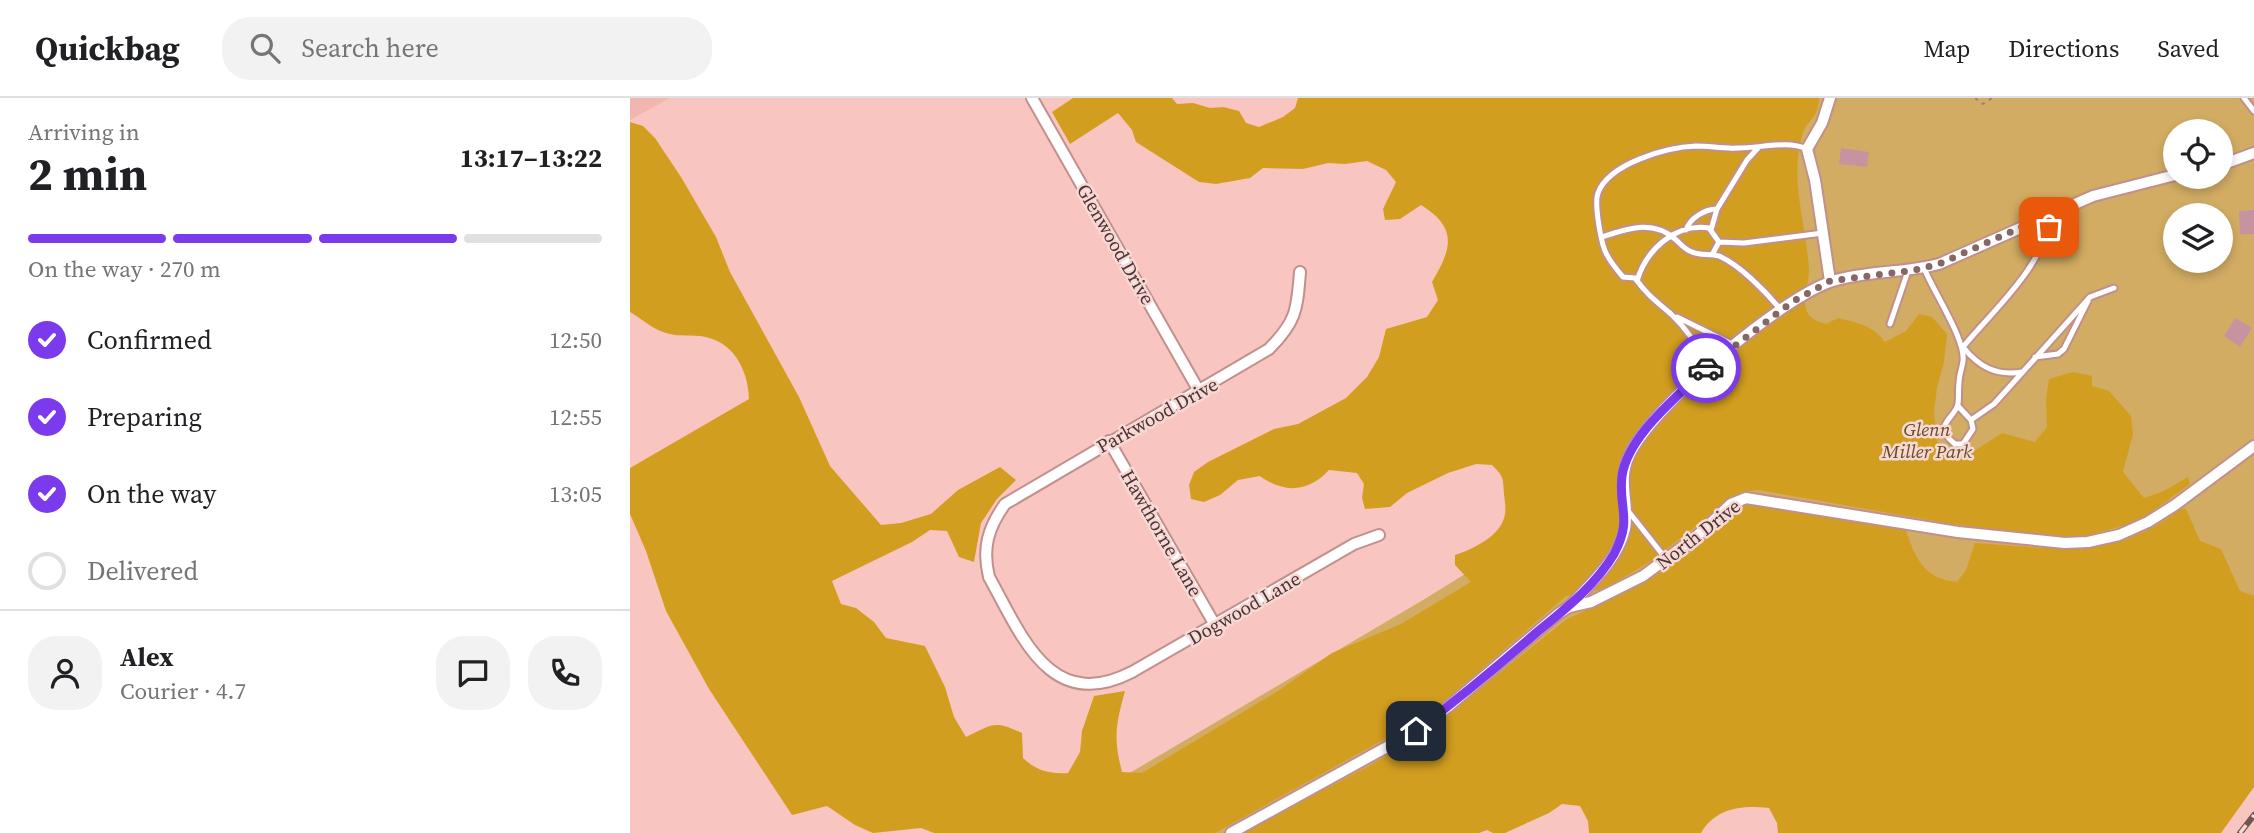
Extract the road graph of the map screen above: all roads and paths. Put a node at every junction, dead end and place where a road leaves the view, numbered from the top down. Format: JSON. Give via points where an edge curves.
{"nodes":[{"id":1,"x":1032,"y":98,"type":"edge"},
{"id":2,"x":1830,"y":98,"type":"edge"},
{"id":3,"x":1975,"y":98,"type":"edge"},
{"id":4,"x":1992,"y":98,"type":"edge"},
{"id":5,"x":2244,"y":98,"type":"edge"},
{"id":6,"x":2254,"y":111,"type":"edge"},
{"id":7,"x":1758,"y":148,"type":"junction"},
{"id":8,"x":1807,"y":149,"type":"junction"},
{"id":9,"x":2254,"y":153,"type":"edge"},
{"id":10,"x":2233,"y":160,"type":"edge"},
{"id":11,"x":2163,"y":178,"type":"edge"},
{"id":12,"x":1717,"y":209,"type":"junction"},
{"id":13,"x":2051,"y":214,"type":"junction"},
{"id":14,"x":1686,"y":230,"type":"junction"},
{"id":15,"x":1710,"y":230,"type":"junction"},
{"id":16,"x":1823,"y":233,"type":"junction"},
{"id":17,"x":1669,"y":235,"type":"junction"},
{"id":18,"x":1602,"y":237,"type":"junction"},
{"id":19,"x":1719,"y":242,"type":"junction"},
{"id":20,"x":1712,"y":255,"type":"junction"},
{"id":21,"x":1924,"y":268,"type":"junction"},
{"id":22,"x":1908,"y":271,"type":"junction"},
{"id":23,"x":1300,"y":272,"type":"dead end"},
{"id":24,"x":1637,"y":281,"type":"junction"},
{"id":25,"x":1830,"y":281,"type":"junction"},
{"id":26,"x":2114,"y":288,"type":"dead end"},
{"id":27,"x":2090,"y":297,"type":"junction"},
{"id":28,"x":1781,"y":310,"type":"junction"},
{"id":29,"x":1671,"y":315,"type":"junction"},
{"id":30,"x":1890,"y":324,"type":"dead end"},
{"id":31,"x":1734,"y":345,"type":"junction"},
{"id":32,"x":1963,"y":347,"type":"junction"},
{"id":33,"x":2035,"y":357,"type":"junction"},
{"id":34,"x":1708,"y":365,"type":"junction"},
{"id":35,"x":2022,"y":372,"type":"junction"},
{"id":36,"x":1199,"y":391,"type":"junction"},
{"id":37,"x":1958,"y":406,"type":"junction"},
{"id":38,"x":1971,"y":420,"type":"junction"},
{"id":39,"x":1109,"y":441,"type":"junction"},
{"id":40,"x":2254,"y":446,"type":"edge"},
{"id":41,"x":1624,"y":503,"type":"junction"},
{"id":42,"x":1379,"y":535,"type":"dead end"},
{"id":43,"x":1666,"y":560,"type":"junction"},
{"id":44,"x":1569,"y":607,"type":"junction"},
{"id":45,"x":1215,"y":625,"type":"junction"},
{"id":46,"x":1109,"y":682,"type":"joint"},
{"id":47,"x":1231,"y":833,"type":"edge"}],
"edges":[{"from":1,"to":36,"type":"street","name":"Glenwood Drive"},
{"from":2,"to":8,"type":"street"},
{"from":3,"to":4,"type":"path","via":[[1983,104]]},
{"from":5,"to":6,"type":"lane"},
{"from":7,"to":8,"type":"lane","via":[[1795,144]]},
{"from":7,"to":12,"type":"lane"},
{"from":7,"to":18,"type":"lane","via":[[1694,146],[1628,164],[1597,193]]},
{"from":8,"to":16,"type":"street"},
{"from":9,"to":10,"type":"street"},
{"from":11,"to":13,"type":"street","via":[[2093,196]]},
{"from":12,"to":14,"type":"lane","via":[[1693,218]]},
{"from":12,"to":15,"type":"lane"},
{"from":13,"to":21,"type":"street","via":[[1959,257]]},
{"from":13,"to":32,"type":"lane","via":[[2046,238],[2032,263]]},
{"from":14,"to":15,"type":"lane","via":[[1699,226]]},
{"from":14,"to":17,"type":"lane"},
{"from":15,"to":19,"type":"lane"},
{"from":16,"to":19,"type":"lane"},
{"from":16,"to":25,"type":"street"},
{"from":17,"to":18,"type":"lane","via":[[1650,227]]},
{"from":17,"to":20,"type":"lane","via":[[1683,248]]},
{"from":17,"to":24,"type":"lane","via":[[1649,255]]},
{"from":18,"to":24,"type":"lane","via":[[1606,254],[1623,277]]},
{"from":19,"to":20,"type":"lane"},
{"from":20,"to":28,"type":"lane","via":[[1731,263]]},
{"from":21,"to":22,"type":"street"},
{"from":21,"to":32,"type":"lane"},
{"from":22,"to":25,"type":"street"},
{"from":22,"to":30,"type":"lane"},
{"from":23,"to":36,"type":"street","name":"Parkwood Drive","via":[[1296,312],[1281,337]]},
{"from":24,"to":29,"type":"lane","via":[[1650,299]]},
{"from":25,"to":28,"type":"street"},
{"from":26,"to":27,"type":"lane"},
{"from":27,"to":33,"type":"lane"},
{"from":27,"to":33,"type":"lane","via":[[2064,349]]},
{"from":28,"to":31,"type":"street"},
{"from":29,"to":31,"type":"lane"},
{"from":29,"to":34,"type":"lane","via":[[1693,338]]},
{"from":31,"to":34,"type":"street"},
{"from":32,"to":35,"type":"lane","via":[[1992,371]]},
{"from":32,"to":37,"type":"lane"},
{"from":33,"to":35,"type":"lane"},
{"from":34,"to":41,"type":"street","via":[[1639,437],[1622,477]]},
{"from":35,"to":38,"type":"lane","via":[[1994,404]]},
{"from":36,"to":39,"type":"street","name":"Parkwood Drive"},
{"from":37,"to":38,"type":"lane"},
{"from":37,"to":38,"type":"lane","via":[[1945,421],[1948,439],[1963,444],[1973,429]]},
{"from":39,"to":45,"type":"street","name":"Hawthorne Lane"},
{"from":39,"to":46,"type":"street","name":"Parkwood Drive","via":[[1013,498],[986,539],[989,577],[1042,664],[1071,682]]},
{"from":40,"to":43,"type":"street","name":"North Drive","via":[[2148,522],[2098,540],[2065,543],[1958,533],[1746,498],[1731,504]]},
{"from":41,"to":43,"type":"lane"},
{"from":41,"to":44,"type":"street","via":[[1621,540]]},
{"from":42,"to":45,"type":"street","name":"Dogwood Lane","via":[[1354,544]]},
{"from":43,"to":44,"type":"street","name":"North Drive","via":[[1591,602]]},
{"from":44,"to":47,"type":"street","name":"North Drive","via":[[1416,731]]},
{"from":45,"to":46,"type":"street","name":"Dogwood Lane"}]}
